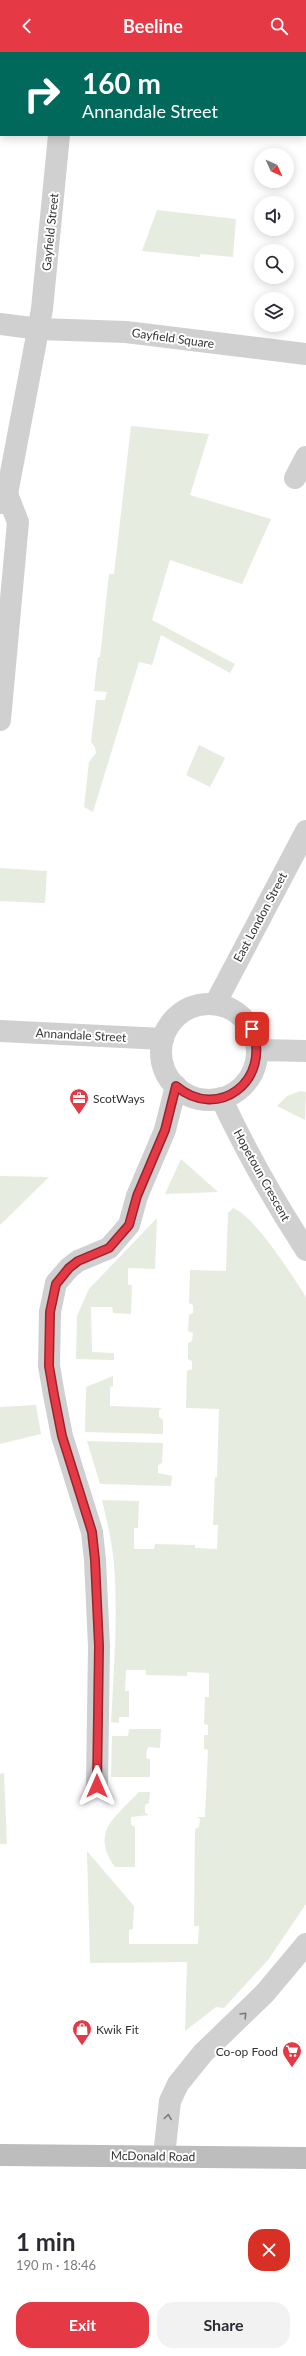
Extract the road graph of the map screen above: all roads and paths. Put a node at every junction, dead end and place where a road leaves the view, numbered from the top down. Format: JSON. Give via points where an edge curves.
{"nodes":[{"id":1,"x":59,"y":136,"type":"edge"},
{"id":2,"x":0,"y":324,"type":"edge"},
{"id":3,"x":39,"y":329,"type":"junction"},
{"id":4,"x":306,"y":354,"type":"edge"},
{"id":5,"x":306,"y":457,"type":"edge"},
{"id":6,"x":295,"y":478,"type":"dead end"},
{"id":7,"x":4,"y":499,"type":"edge"},
{"id":8,"x":0,"y":720,"type":"edge"},
{"id":9,"x":306,"y":831,"type":"edge"},
{"id":10,"x":215,"y":1004,"type":"junction"},
{"id":11,"x":0,"y":1031,"type":"edge"},
{"id":12,"x":163,"y":1039,"type":"junction"},
{"id":13,"x":257,"y":1050,"type":"junction"},
{"id":14,"x":306,"y":1051,"type":"edge"},
{"id":15,"x":176,"y":1086,"type":"junction"},
{"id":16,"x":221,"y":1098,"type":"junction"},
{"id":17,"x":306,"y":1250,"type":"edge"},
{"id":18,"x":97,"y":1786,"type":"dead end"},
{"id":19,"x":306,"y":1944,"type":"edge"},
{"id":20,"x":0,"y":2155,"type":"edge"},
{"id":21,"x":164,"y":2156,"type":"junction"},
{"id":22,"x":306,"y":2158,"type":"edge"}],
"edges":[{"from":1,"to":3,"type":"street","name":"Gayfield Street"},
{"from":2,"to":3,"type":"street","name":"Gayfield Square"},
{"from":3,"to":4,"type":"street","name":"Gayfield Square","via":[[126,332]]},
{"from":3,"to":7,"type":"street"},
{"from":5,"to":6,"type":"street"},
{"from":7,"to":8,"type":"street","via":[[18,522]]},
{"from":9,"to":10,"type":"street","name":"East London Street"},
{"from":10,"to":12,"type":"street","via":[[198,1005],[182,1012],[172,1022]]},
{"from":10,"to":13,"type":"street","via":[[226,1007],[243,1018],[252,1029]]},
{"from":11,"to":12,"type":"street","name":"Annandale Street"},
{"from":12,"to":15,"type":"street","via":[[161,1051],[164,1067]]},
{"from":13,"to":14,"type":"street"},
{"from":13,"to":16,"type":"street","via":[[257,1060],[247,1080],[233,1093]]},
{"from":15,"to":16,"type":"street","via":[[193,1097]]},
{"from":15,"to":18,"type":"street","via":[[165,1130],[137,1196],[129,1225],[109,1248],[78,1261],[69,1268],[56,1284],[50,1312],[49,1366],[54,1395],[62,1436],[92,1532],[95,1560],[99,1646]]},
{"from":16,"to":17,"type":"street","name":"Hopetoun Crescent","via":[[250,1159]]},
{"from":21,"to":19,"type":"street","one_way":true,"via":[[170,2101],[178,2084],[194,2063],[265,1993]]},
{"from":20,"to":21,"type":"street","name":"McDonald Road"},
{"from":21,"to":22,"type":"street","name":"McDonald Road"}]}
